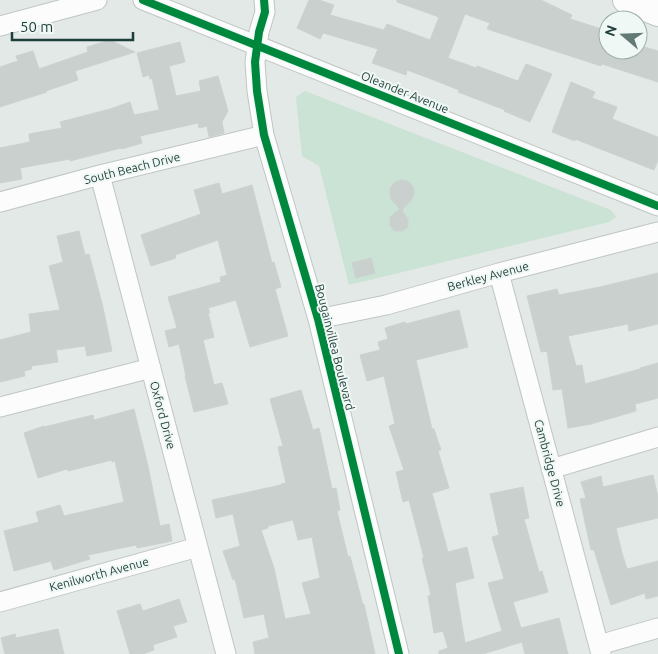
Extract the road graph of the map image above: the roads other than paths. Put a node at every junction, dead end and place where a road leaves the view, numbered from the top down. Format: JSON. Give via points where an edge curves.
{"nodes":[{"id":1,"x":97,"y":0,"type":"edge"},
{"id":2,"x":143,"y":0,"type":"edge"},
{"id":3,"x":626,"y":0,"type":"edge"},
{"id":4,"x":269,"y":4,"type":"edge"},
{"id":5,"x":658,"y":13,"type":"edge"},
{"id":6,"x":0,"y":26,"type":"edge"},
{"id":7,"x":257,"y":45,"type":"junction"},
{"id":8,"x":264,"y":135,"type":"junction"},
{"id":9,"x":100,"y":175,"type":"junction"},
{"id":10,"x":0,"y":202,"type":"edge"},
{"id":11,"x":658,"y":206,"type":"edge"},
{"id":12,"x":658,"y":232,"type":"edge"},
{"id":13,"x":499,"y":273,"type":"junction"},
{"id":14,"x":318,"y":319,"type":"junction"},
{"id":15,"x":151,"y":368,"type":"junction"},
{"id":16,"x":0,"y":407,"type":"edge"},
{"id":17,"x":658,"y":437,"type":"edge"},
{"id":18,"x":551,"y":469,"type":"junction"},
{"id":19,"x":198,"y":547,"type":"junction"},
{"id":20,"x":0,"y":602,"type":"edge"},
{"id":21,"x":658,"y":628,"type":"edge"},
{"id":22,"x":600,"y":649,"type":"edge"},
{"id":23,"x":226,"y":654,"type":"edge"},
{"id":24,"x":399,"y":654,"type":"edge"}],
"edges":[{"from":1,"to":6,"type":"street"},
{"from":2,"to":7,"type":"street","name":"Oleander Avenue"},
{"from":3,"to":5,"type":"main road"},
{"from":4,"to":7,"type":"street","name":"Bougainvillea Boulevard"},
{"from":7,"to":8,"type":"street","name":"Bougainvillea Boulevard","via":[[257,91]]},
{"from":7,"to":11,"type":"street","name":"Oleander Avenue"},
{"from":8,"to":9,"type":"street","name":"South Beach Drive"},
{"from":8,"to":14,"type":"street","name":"Bougainvillea Boulevard"},
{"from":9,"to":10,"type":"street","name":"South Beach Drive"},
{"from":9,"to":15,"type":"street","name":"Oxford Drive"},
{"from":12,"to":13,"type":"street","name":"Berkley Avenue"},
{"from":13,"to":14,"type":"street","name":"Berkley Avenue","via":[[386,305]]},
{"from":13,"to":18,"type":"street","name":"Cambridge Drive"},
{"from":14,"to":24,"type":"street","name":"Bougainvillea Boulevard"},
{"from":15,"to":16,"type":"street"},
{"from":15,"to":19,"type":"street","name":"Oxford Drive"},
{"from":17,"to":18,"type":"street"},
{"from":18,"to":22,"type":"street","name":"Cambridge Drive"},
{"from":19,"to":20,"type":"street","name":"Kenilworth Avenue"},
{"from":19,"to":23,"type":"street","name":"Oxford Drive"},
{"from":21,"to":22,"type":"street"}]}
